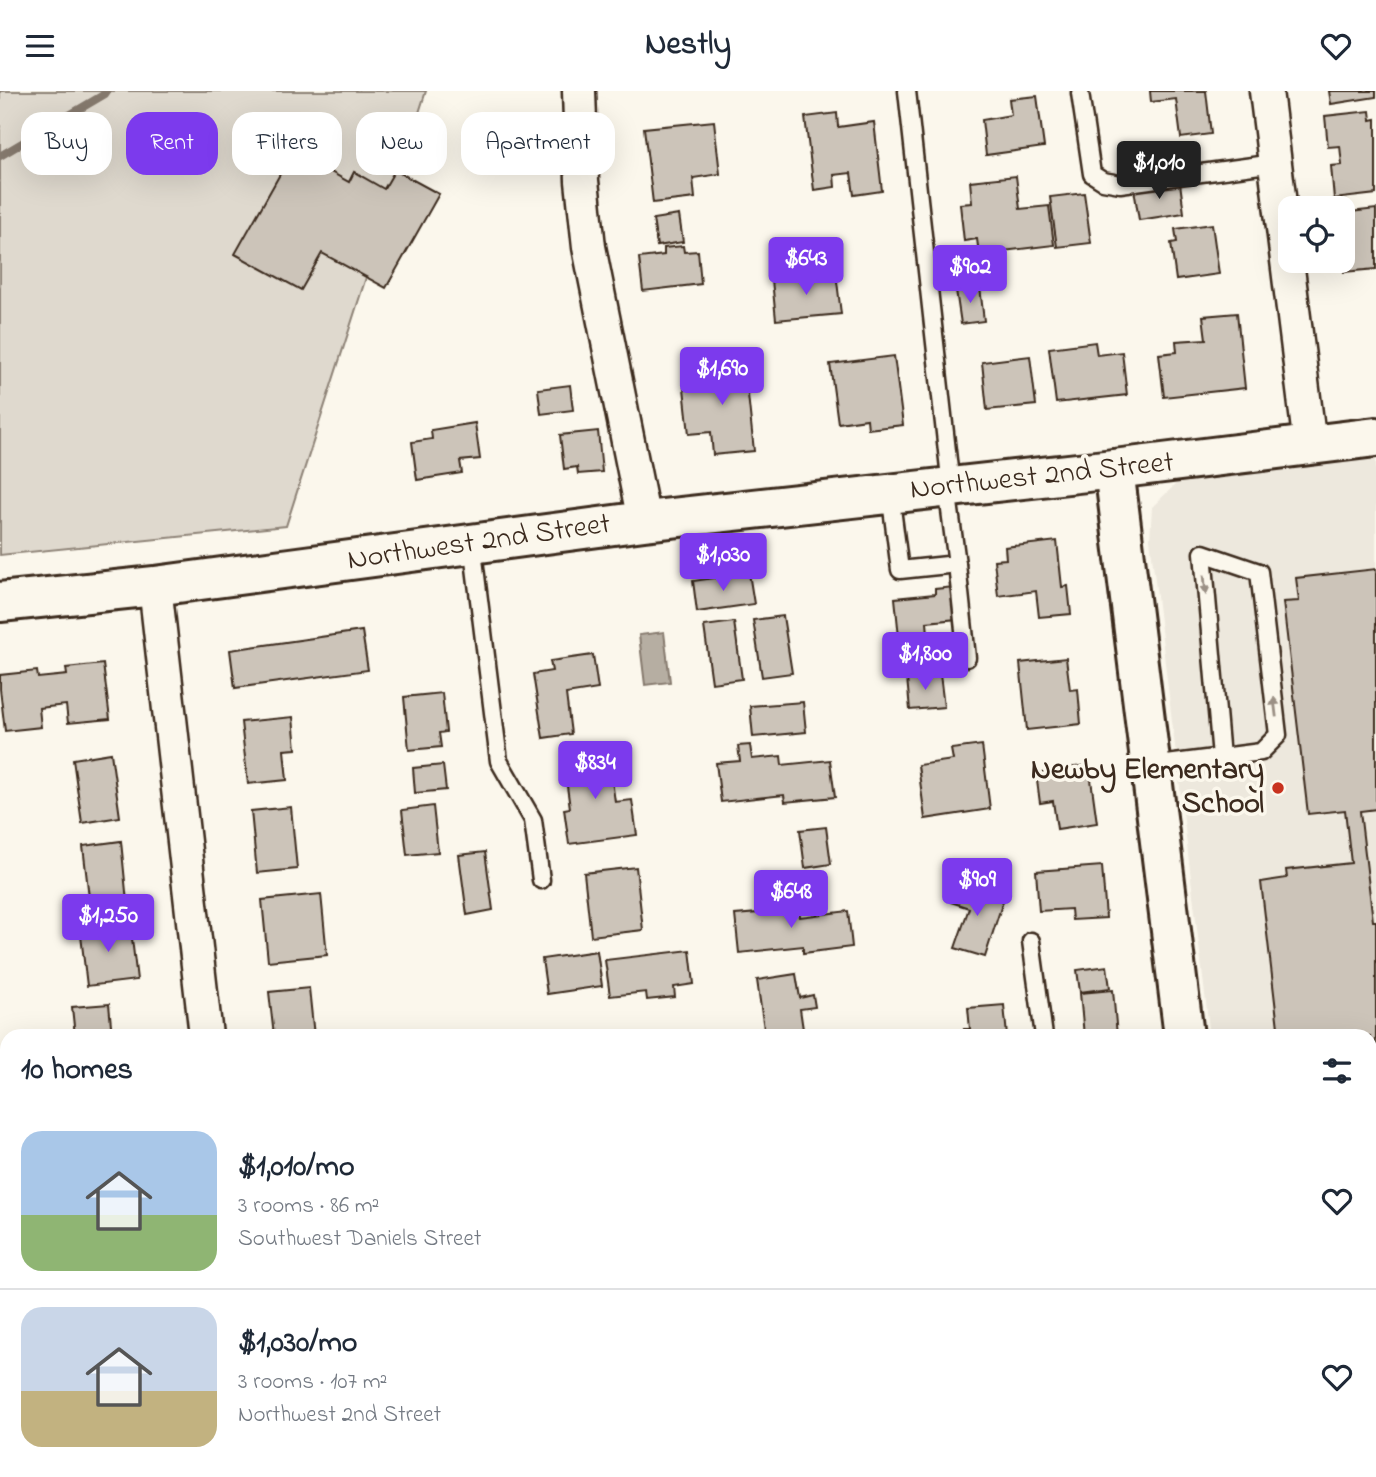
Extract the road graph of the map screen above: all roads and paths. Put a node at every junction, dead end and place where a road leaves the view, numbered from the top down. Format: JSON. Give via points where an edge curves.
{"nodes":[{"id":1,"x":579,"y":91,"type":"edge"},
{"id":2,"x":907,"y":91,"type":"edge"},
{"id":3,"x":1266,"y":91,"type":"edge"},
{"id":4,"x":1080,"y":93,"type":"dead end"},
{"id":5,"x":1275,"y":163,"type":"junction"},
{"id":6,"x":1376,"y":437,"type":"edge"},
{"id":7,"x":1311,"y":446,"type":"junction"},
{"id":8,"x":1114,"y":469,"type":"junction"},
{"id":9,"x":949,"y":487,"type":"junction"},
{"id":10,"x":890,"y":493,"type":"junction"},
{"id":11,"x":644,"y":521,"type":"junction"},
{"id":12,"x":472,"y":543,"type":"junction"},
{"id":13,"x":957,"y":563,"type":"junction"},
{"id":14,"x":155,"y":586,"type":"junction"},
{"id":15,"x":0,"y":603,"type":"edge"},
{"id":16,"x":967,"y":657,"type":"dead end"},
{"id":17,"x":1221,"y":757,"type":"junction"},
{"id":18,"x":1151,"y":767,"type":"junction"},
{"id":19,"x":541,"y":880,"type":"dead end"},
{"id":20,"x":1031,"y":941,"type":"dead end"},
{"id":21,"x":205,"y":1029,"type":"edge"},
{"id":22,"x":1043,"y":1029,"type":"edge"},
{"id":23,"x":1183,"y":1029,"type":"edge"}],
"edges":[{"from":1,"to":11,"type":"street","via":[[589,247]]},
{"from":2,"to":9,"type":"lane"},
{"from":3,"to":5,"type":"street"},
{"from":4,"to":5,"type":"lane","via":[[1093,174],[1103,181],[1120,184]]},
{"from":5,"to":7,"type":"street"},
{"from":6,"to":7,"type":"main road","name":"Northwest 2nd Street"},
{"from":7,"to":8,"type":"main road","name":"Northwest 2nd Street"},
{"from":8,"to":9,"type":"main road","name":"Northwest 2nd Street"},
{"from":8,"to":18,"type":"main road"},
{"from":9,"to":10,"type":"main road","name":"Northwest 2nd Street"},
{"from":9,"to":13,"type":"lane"},
{"from":10,"to":11,"type":"main road","name":"Northwest 2nd Street"},
{"from":10,"to":13,"type":"lane","via":[[900,571]]},
{"from":11,"to":12,"type":"main road","name":"Northwest 2nd Street"},
{"from":12,"to":14,"type":"main road","name":"Northwest 2nd Street"},
{"from":12,"to":19,"type":"lane","via":[[499,761],[533,820]]},
{"from":13,"to":16,"type":"lane"},
{"from":14,"to":15,"type":"main road","name":"Northwest 2nd Street"},
{"from":14,"to":21,"type":"street"},
{"from":17,"to":17,"type":"lane","one_way":true,"via":[[1261,752],[1278,735],[1259,572],[1203,553]]},
{"from":17,"to":18,"type":"lane"},
{"from":18,"to":23,"type":"main road"},
{"from":20,"to":22,"type":"lane"}]}
